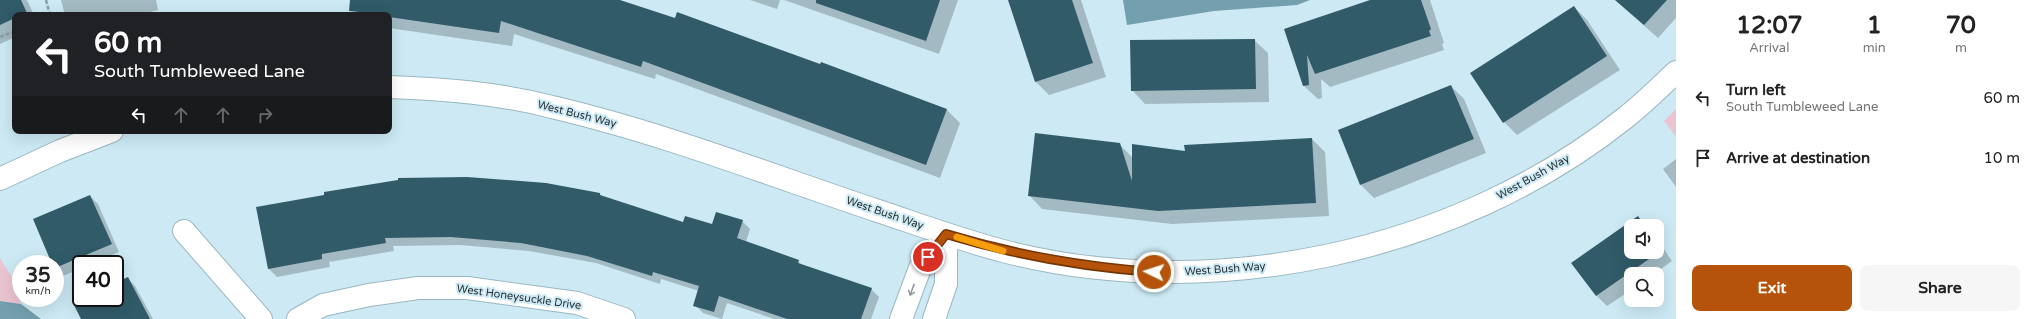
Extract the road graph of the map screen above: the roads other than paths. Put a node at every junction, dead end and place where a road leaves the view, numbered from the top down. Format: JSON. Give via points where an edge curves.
{"nodes":[{"id":1,"x":1676,"y":72,"type":"edge"},
{"id":2,"x":392,"y":87,"type":"edge"},
{"id":3,"x":104,"y":134,"type":"edge"},
{"id":4,"x":0,"y":179,"type":"edge"},
{"id":5,"x":184,"y":231,"type":"dead end"},
{"id":6,"x":946,"y":234,"type":"junction"},
{"id":7,"x":261,"y":319,"type":"edge"},
{"id":8,"x":298,"y":319,"type":"edge"},
{"id":9,"x":624,"y":319,"type":"edge"},
{"id":10,"x":901,"y":319,"type":"edge"},
{"id":11,"x":934,"y":319,"type":"edge"}],
"edges":[{"from":1,"to":6,"type":"street","name":"West Bush Way","via":[[1627,117],[1546,171],[1463,212],[1389,240],[1347,251],[1271,266],[1170,273],[1109,269],[1030,257]]},
{"from":2,"to":6,"type":"street","name":"West Bush Way","via":[[486,94],[549,106],[626,126]]},
{"from":3,"to":4,"type":"street"},
{"from":5,"to":7,"type":"street"},
{"from":6,"to":10,"type":"street","one_way":true,"via":[[920,268]]},
{"from":6,"to":11,"type":"street","via":[[946,284]]},
{"from":8,"to":9,"type":"street","name":"West Honeysuckle Drive","via":[[322,305],[369,295],[425,288],[467,288],[577,303]]}]}
